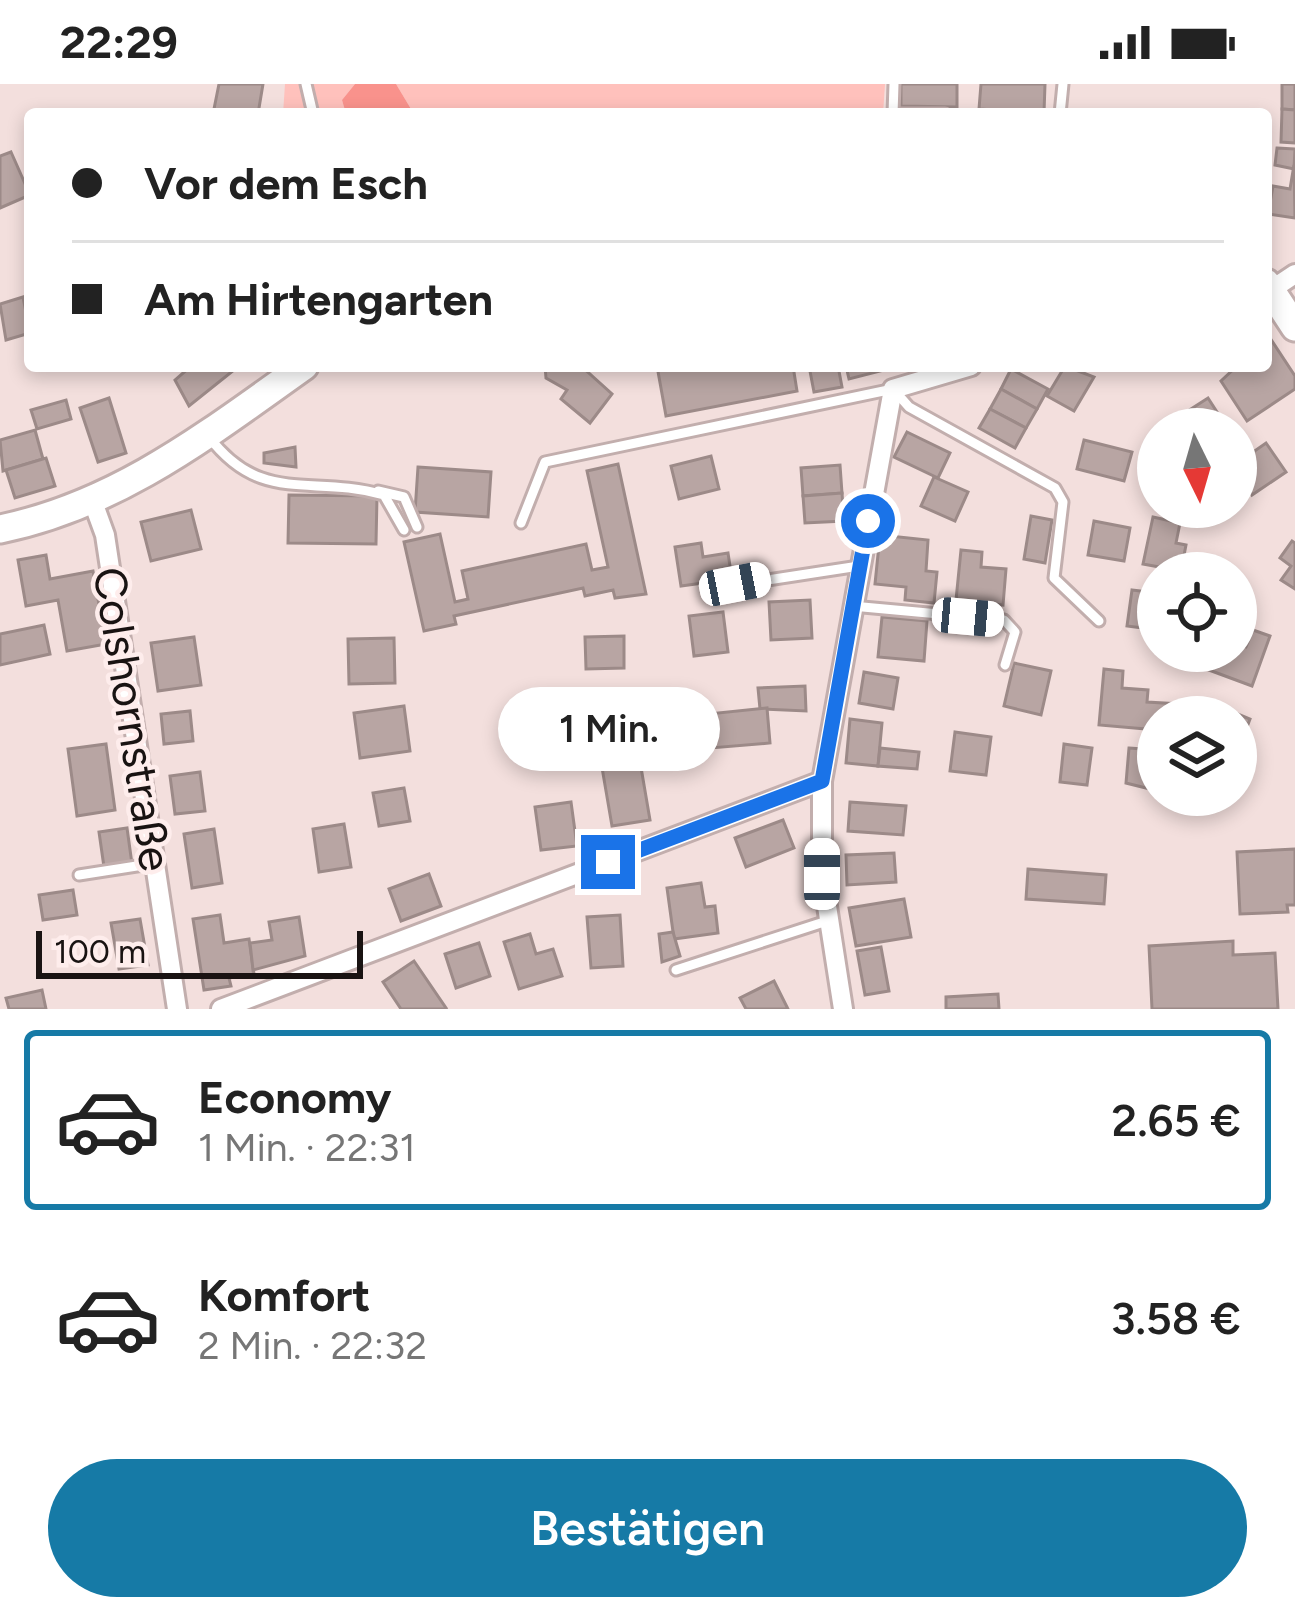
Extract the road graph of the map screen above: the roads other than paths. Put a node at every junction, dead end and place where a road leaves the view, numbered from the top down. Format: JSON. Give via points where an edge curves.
{"nodes":[{"id":1,"x":1272,"y":292,"type":"edge"},
{"id":2,"x":1295,"y":327,"type":"edge"},
{"id":3,"x":295,"y":372,"type":"edge"},
{"id":4,"x":941,"y":372,"type":"edge"},
{"id":5,"x":905,"y":379,"type":"edge"},
{"id":6,"x":207,"y":434,"type":"junction"},
{"id":7,"x":368,"y":491,"type":"junction"},
{"id":8,"x":93,"y":502,"type":"junction"},
{"id":9,"x":521,"y":523,"type":"dead end"},
{"id":10,"x":417,"y":527,"type":"dead end"},
{"id":11,"x":0,"y":529,"type":"edge"},
{"id":12,"x":404,"y":530,"type":"dead end"},
{"id":13,"x":860,"y":566,"type":"junction"},
{"id":14,"x":735,"y":584,"type":"dead end"},
{"id":15,"x":852,"y":606,"type":"junction"},
{"id":16,"x":1099,"y":621,"type":"dead end"},
{"id":17,"x":1005,"y":665,"type":"dead end"},
{"id":18,"x":822,"y":781,"type":"junction"},
{"id":19,"x":156,"y":863,"type":"junction"},
{"id":20,"x":79,"y":875,"type":"dead end"},
{"id":21,"x":827,"y":921,"type":"junction"},
{"id":22,"x":676,"y":970,"type":"dead end"},
{"id":23,"x":177,"y":1009,"type":"edge"},
{"id":24,"x":221,"y":1009,"type":"edge"},
{"id":25,"x":843,"y":1009,"type":"edge"}],
"edges":[{"from":1,"to":2,"type":"main road"},
{"from":3,"to":6,"type":"main road"},
{"from":4,"to":5,"type":"street"},
{"from":5,"to":9,"type":"lane","via":[[545,462]]},
{"from":5,"to":13,"type":"street"},
{"from":5,"to":16,"type":"lane","via":[[909,407],[1055,488],[1064,502],[1054,578]]},
{"from":6,"to":7,"type":"lane","via":[[231,466],[254,478]]},
{"from":6,"to":8,"type":"main road"},
{"from":7,"to":10,"type":"lane","via":[[398,492]]},
{"from":7,"to":12,"type":"lane","via":[[394,505]]},
{"from":8,"to":11,"type":"main road"},
{"from":8,"to":19,"type":"street","name":"Colshornstraße","via":[[105,535]]},
{"from":13,"to":14,"type":"lane"},
{"from":13,"to":15,"type":"street"},
{"from":15,"to":17,"type":"lane","via":[[1004,620],[1015,632]]},
{"from":15,"to":18,"type":"street"},
{"from":18,"to":21,"type":"street"},
{"from":18,"to":24,"type":"street"},
{"from":19,"to":20,"type":"lane"},
{"from":19,"to":23,"type":"street","name":"Colshornstraße"},
{"from":21,"to":22,"type":"lane"},
{"from":21,"to":25,"type":"street"}]}
